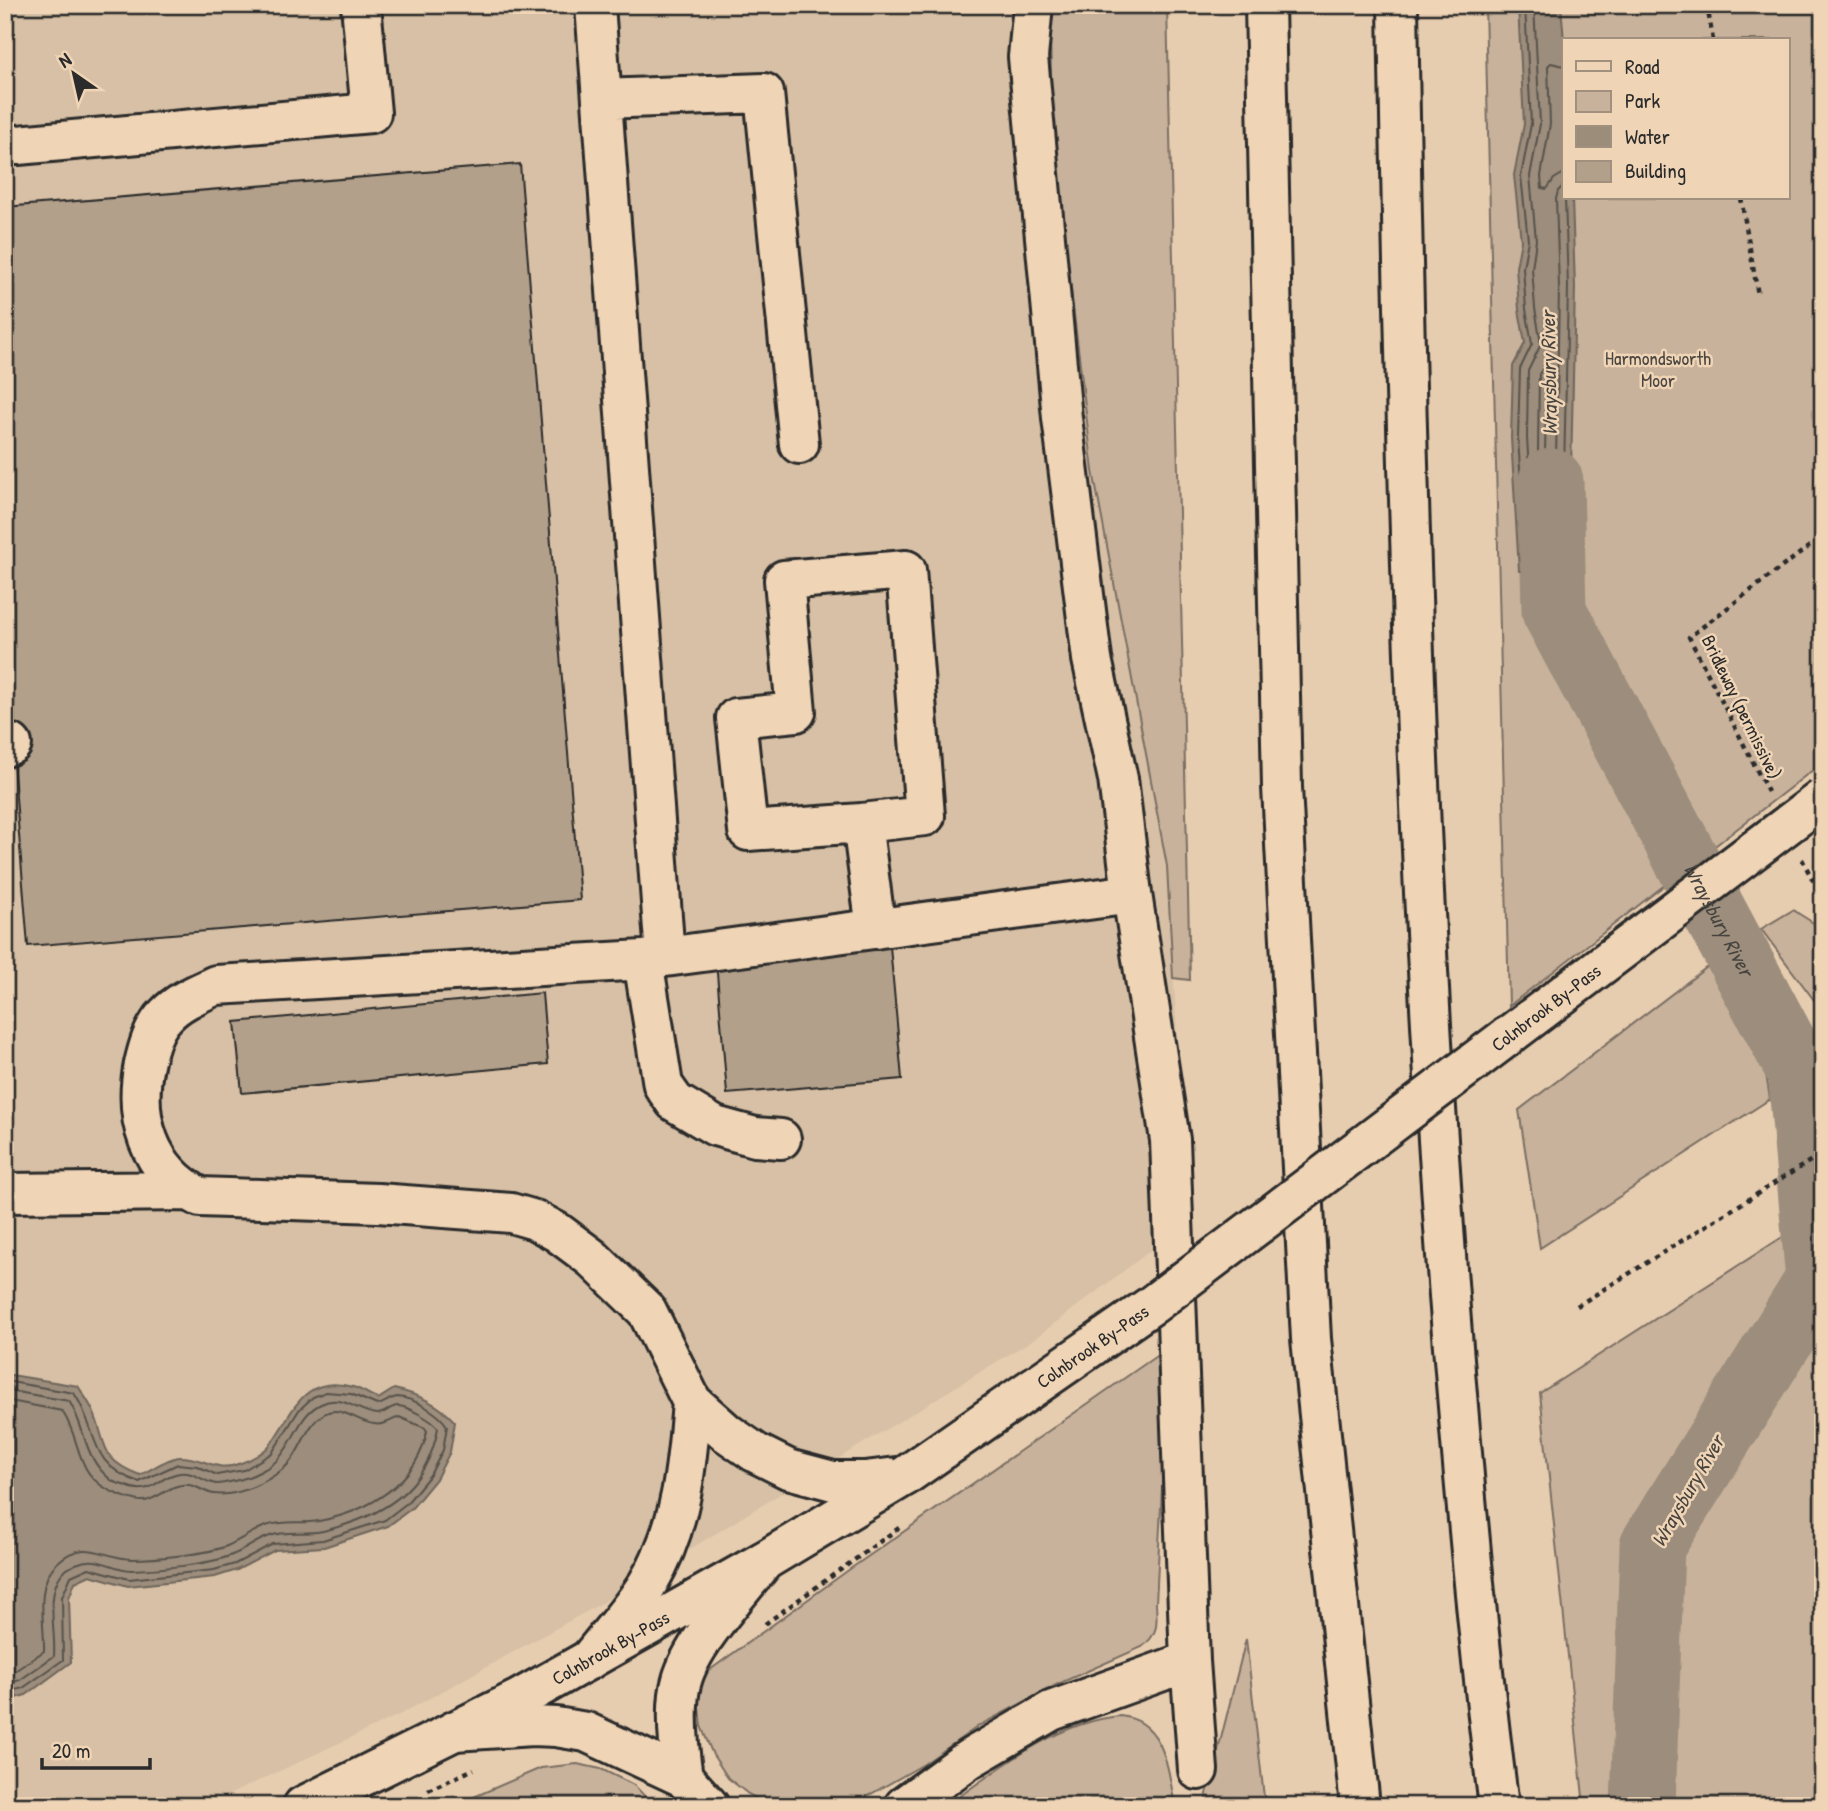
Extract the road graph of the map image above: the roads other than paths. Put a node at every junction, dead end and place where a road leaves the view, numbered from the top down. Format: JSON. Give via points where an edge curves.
{"nodes":[{"id":1,"x":361,"y":5,"type":"edge"},
{"id":2,"x":595,"y":5,"type":"edge"},
{"id":3,"x":1033,"y":5,"type":"edge"},
{"id":4,"x":1265,"y":5,"type":"edge"},
{"id":5,"x":1398,"y":5,"type":"edge"},
{"id":6,"x":602,"y":99,"type":"junction"},
{"id":7,"x":18,"y":145,"type":"dead end"},
{"id":8,"x":799,"y":444,"type":"dead end"},
{"id":9,"x":1823,"y":798,"type":"edge"},
{"id":10,"x":862,"y":823,"type":"junction"},
{"id":11,"x":1132,"y":894,"type":"junction"},
{"id":12,"x":876,"y":929,"type":"junction"},
{"id":13,"x":654,"y":958,"type":"junction"},
{"id":14,"x":781,"y":1139,"type":"dead end"},
{"id":15,"x":190,"y":1191,"type":"junction"},
{"id":16,"x":5,"y":1193,"type":"edge"},
{"id":17,"x":692,"y":1402,"type":"junction"},
{"id":18,"x":905,"y":1476,"type":"junction"},
{"id":19,"x":764,"y":1561,"type":"junction"},
{"id":20,"x":589,"y":1660,"type":"junction"},
{"id":21,"x":1191,"y":1661,"type":"junction"},
{"id":22,"x":454,"y":1731,"type":"junction"},
{"id":23,"x":1198,"y":1770,"type":"dead end"},
{"id":24,"x":683,"y":1777,"type":"junction"},
{"id":25,"x":303,"y":1806,"type":"edge"},
{"id":26,"x":709,"y":1806,"type":"edge"},
{"id":27,"x":904,"y":1806,"type":"edge"},
{"id":28,"x":1360,"y":1806,"type":"edge"},
{"id":29,"x":1499,"y":1806,"type":"edge"}],
"edges":[{"from":1,"to":7,"type":"main road","via":[[371,114]]},
{"from":2,"to":6,"type":"main road"},
{"from":3,"to":11,"type":"main road","via":[[1028,57],[1062,418],[1091,659],[1118,779]]},
{"from":4,"to":28,"type":"main road","via":[[1282,787],[1311,1339]]},
{"from":5,"to":29,"type":"main road","via":[[1424,930],[1443,1236],[1482,1680]]},
{"from":6,"to":8,"type":"main road","via":[[764,93]]},
{"from":6,"to":13,"type":"main road"},
{"from":9,"to":18,"type":"main road","name":"Colnbrook By-Pass","bridge":true,"via":[[1152,1304]]},
{"from":10,"to":10,"type":"main road","via":[[925,816],[906,570],[784,580],[796,712],[737,718],[748,831]]},
{"from":10,"to":12,"type":"main road"},
{"from":11,"to":12,"type":"main road"},
{"from":11,"to":21,"type":"main road","via":[[1170,1140]]},
{"from":12,"to":13,"type":"main road"},
{"from":13,"to":14,"type":"main road","via":[[663,1084],[675,1102],[715,1126]]},
{"from":13,"to":15,"type":"main road","via":[[216,985],[188,998],[166,1015],[154,1032],[142,1078],[140,1112],[156,1155]]},
{"from":15,"to":16,"type":"main road"},
{"from":15,"to":17,"type":"main road","via":[[200,1197],[378,1203],[510,1213],[535,1220],[592,1258],[647,1311]]},
{"from":17,"to":18,"type":"main road","via":[[727,1433],[788,1469],[833,1480]]},
{"from":17,"to":20,"type":"main road","via":[[684,1486],[671,1537],[648,1583]]},
{"from":18,"to":19,"type":"main road","name":"Colnbrook By-Pass"},
{"from":19,"to":20,"type":"main road","name":"Colnbrook By-Pass"},
{"from":19,"to":24,"type":"main road","via":[[688,1663],[679,1709]]},
{"from":20,"to":22,"type":"main road","name":"Colnbrook By-Pass"},
{"from":21,"to":23,"type":"main road"},
{"from":21,"to":27,"type":"main road","via":[[1051,1711],[969,1759]]},
{"from":22,"to":24,"type":"main road","via":[[533,1726],[586,1732]]},
{"from":22,"to":25,"type":"main road","name":"Colnbrook By-Pass"},
{"from":24,"to":26,"type":"main road"}]}
